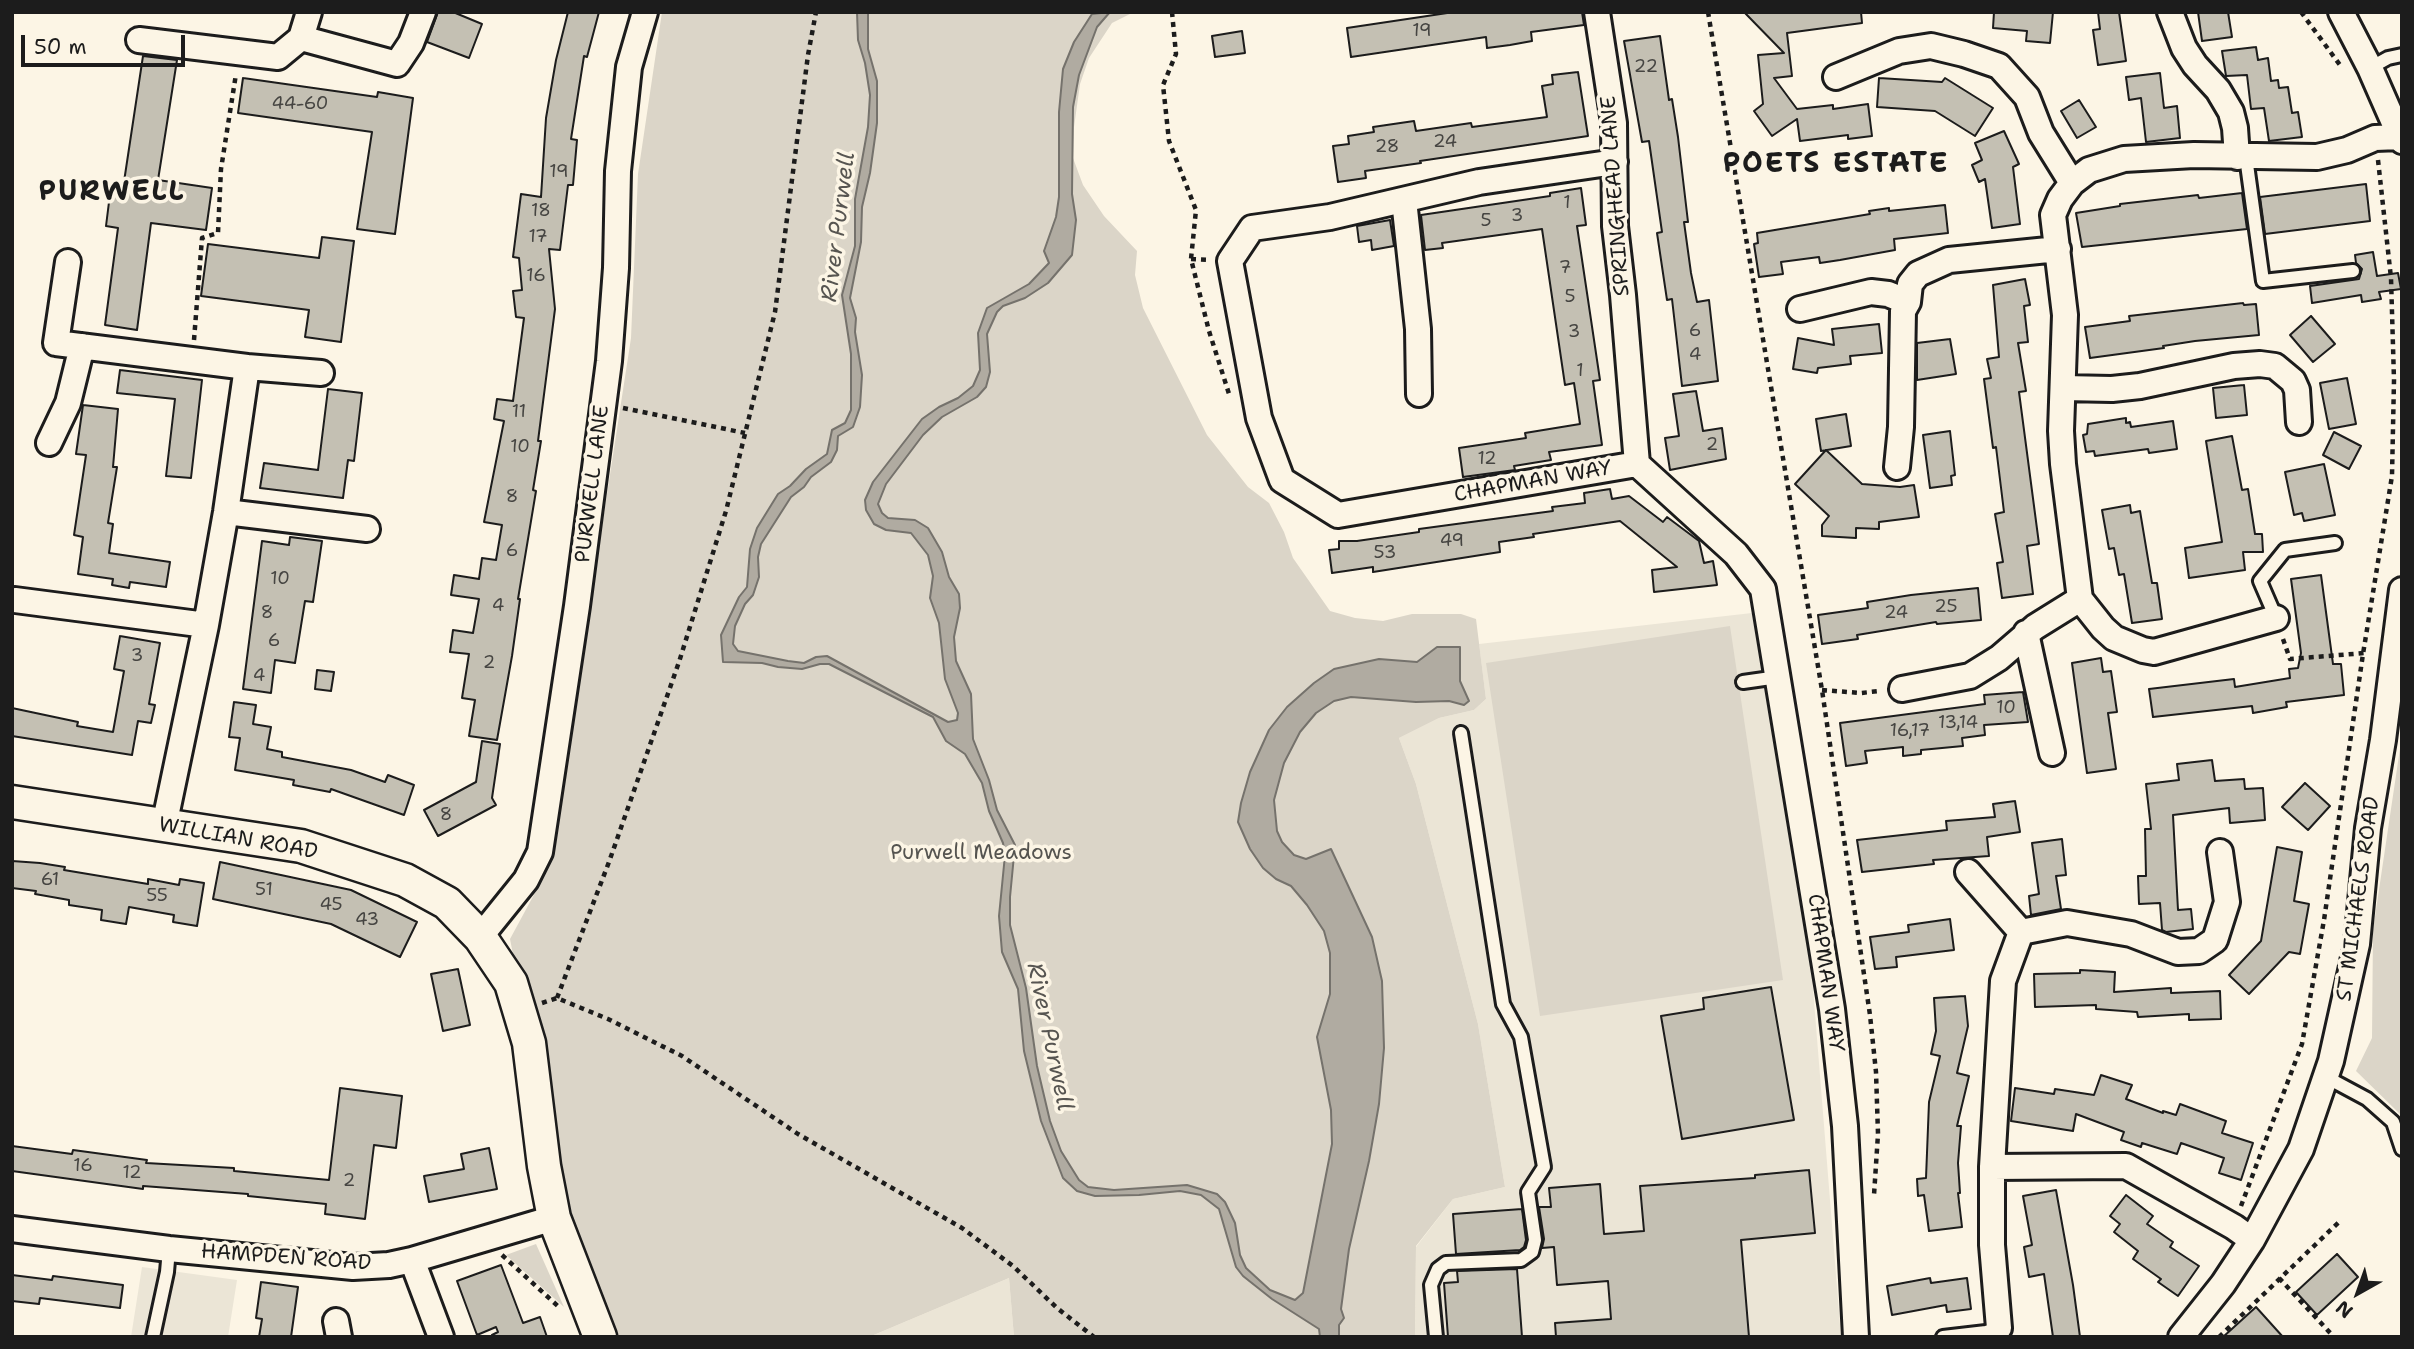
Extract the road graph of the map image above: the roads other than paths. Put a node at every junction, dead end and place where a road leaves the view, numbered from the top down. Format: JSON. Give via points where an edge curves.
{"nodes":[{"id":1,"x":309,"y":12,"type":"edge"},
{"id":2,"x":423,"y":12,"type":"edge"},
{"id":3,"x":645,"y":12,"type":"edge"},
{"id":4,"x":1597,"y":12,"type":"edge"},
{"id":5,"x":2170,"y":12,"type":"edge"},
{"id":6,"x":2341,"y":12,"type":"edge"},
{"id":7,"x":302,"y":38,"type":"junction"},
{"id":8,"x":139,"y":40,"type":"dead end"},
{"id":9,"x":2402,"y":55,"type":"edge"},
{"id":10,"x":2359,"y":71,"type":"junction"},
{"id":11,"x":1836,"y":77,"type":"dead end"},
{"id":12,"x":2401,"y":139,"type":"edge"},
{"id":13,"x":2241,"y":157,"type":"junction"},
{"id":14,"x":1615,"y":162,"type":"junction"},
{"id":15,"x":2072,"y":183,"type":"junction"},
{"id":16,"x":1404,"y":200,"type":"junction"},
{"id":17,"x":2058,"y":249,"type":"junction"},
{"id":18,"x":68,"y":262,"type":"dead end"},
{"id":19,"x":2353,"y":271,"type":"dead end"},
{"id":20,"x":1908,"y":302,"type":"junction"},
{"id":21,"x":1800,"y":309,"type":"dead end"},
{"id":22,"x":82,"y":346,"type":"junction"},
{"id":23,"x":247,"y":367,"type":"junction"},
{"id":24,"x":321,"y":373,"type":"dead end"},
{"id":25,"x":2063,"y":388,"type":"junction"},
{"id":26,"x":1419,"y":394,"type":"dead end"},
{"id":27,"x":2299,"y":422,"type":"dead end"},
{"id":28,"x":49,"y":443,"type":"dead end"},
{"id":29,"x":1637,"y":464,"type":"junction"},
{"id":30,"x":1897,"y":467,"type":"dead end"},
{"id":31,"x":226,"y":512,"type":"junction"},
{"id":32,"x":367,"y":529,"type":"dead end"},
{"id":33,"x":2335,"y":542,"type":"dead end"},
{"id":34,"x":2402,"y":590,"type":"edge"},
{"id":35,"x":2080,"y":599,"type":"junction"},
{"id":36,"x":15,"y":600,"type":"dead end"},
{"id":37,"x":2276,"y":618,"type":"joint"},
{"id":38,"x":206,"y":625,"type":"junction"},
{"id":39,"x":2026,"y":633,"type":"junction"},
{"id":40,"x":1778,"y":677,"type":"junction"},
{"id":41,"x":1743,"y":682,"type":"dead end"},
{"id":42,"x":1902,"y":689,"type":"road end"},
{"id":43,"x":1461,"y":733,"type":"dead end"},
{"id":44,"x":2052,"y":753,"type":"dead end"},
{"id":45,"x":12,"y":802,"type":"edge"},
{"id":46,"x":164,"y":826,"type":"junction"},
{"id":47,"x":2220,"y":852,"type":"dead end"},
{"id":48,"x":1968,"y":872,"type":"dead end"},
{"id":49,"x":2021,"y":932,"type":"junction"},
{"id":50,"x":480,"y":937,"type":"junction"},
{"id":51,"x":2326,"y":1077,"type":"junction"},
{"id":52,"x":2402,"y":1149,"type":"edge"},
{"id":53,"x":1992,"y":1167,"type":"junction"},
{"id":54,"x":554,"y":1218,"type":"junction"},
{"id":55,"x":12,"y":1229,"type":"edge"},
{"id":56,"x":2243,"y":1234,"type":"junction"},
{"id":57,"x":169,"y":1249,"type":"junction"},
{"id":58,"x":412,"y":1260,"type":"junction"},
{"id":59,"x":1999,"y":1328,"type":"joint"},
{"id":60,"x":153,"y":1337,"type":"edge"},
{"id":61,"x":441,"y":1337,"type":"edge"},
{"id":62,"x":600,"y":1337,"type":"edge"},
{"id":63,"x":1436,"y":1337,"type":"edge"},
{"id":64,"x":1856,"y":1337,"type":"edge"},
{"id":65,"x":1943,"y":1337,"type":"edge"},
{"id":66,"x":2181,"y":1337,"type":"edge"}],
"edges":[{"from":1,"to":7,"type":"street"},
{"from":2,"to":7,"type":"street","via":[[397,64]]},
{"from":3,"to":50,"type":"street","name":"PURWELL LANE","via":[[629,67],[604,404],[540,852],[527,880]]},
{"from":4,"to":14,"type":"street","name":"SPRINGHEAD LANE","via":[[1614,123]]},
{"from":5,"to":13,"type":"street","via":[[2184,48],[2231,112]]},
{"from":6,"to":10,"type":"street","via":[[2355,39]]},
{"from":7,"to":8,"type":"street","via":[[278,57]]},
{"from":9,"to":10,"type":"lane"},
{"from":10,"to":12,"type":"street"},
{"from":11,"to":15,"type":"street","via":[[1899,51],[1931,46],[1998,66],[2027,97],[2041,133]]},
{"from":12,"to":13,"type":"street","via":[[2375,138],[2318,157]]},
{"from":13,"to":15,"type":"street","via":[[2124,159],[2090,170]]},
{"from":13,"to":19,"type":"lane","via":[[2263,281]]},
{"from":14,"to":16,"type":"street","via":[[1479,182]]},
{"from":14,"to":29,"type":"street","name":"SPRINGHEAD LANE","via":[[1615,226]]},
{"from":15,"to":17,"type":"street","via":[[2053,215]]},
{"from":16,"to":26,"type":"street","via":[[1418,329]]},
{"from":16,"to":29,"type":"street","name":"CHAPMAN WAY","via":[[1252,228],[1230,261],[1259,418],[1282,480],[1338,515]]},
{"from":17,"to":20,"type":"street","via":[[1933,265],[1910,284]]},
{"from":17,"to":25,"type":"street","via":[[2065,315]]},
{"from":18,"to":22,"type":"street","via":[[56,343]]},
{"from":20,"to":21,"type":"street","via":[[1871,292]]},
{"from":20,"to":30,"type":"street","via":[[1903,311]]},
{"from":22,"to":23,"type":"street"},
{"from":22,"to":28,"type":"street","via":[[68,403]]},
{"from":23,"to":24,"type":"street"},
{"from":23,"to":31,"type":"street"},
{"from":25,"to":27,"type":"street","via":[[2126,388],[2234,366],[2275,366],[2297,390]]},
{"from":25,"to":35,"type":"street","via":[[2063,464]]},
{"from":29,"to":40,"type":"street","name":"CHAPMAN WAY","via":[[1736,554],[1763,589]]},
{"from":31,"to":32,"type":"street"},
{"from":31,"to":38,"type":"street"},
{"from":33,"to":37,"type":"lane","via":[[2285,550],[2260,581]]},
{"from":34,"to":51,"type":"street","name":"ST MICHAELS ROAD","via":[[2368,828],[2357,944]]},
{"from":35,"to":37,"type":"street","via":[[2114,638],[2154,652]]},
{"from":35,"to":39,"type":"street"},
{"from":36,"to":38,"type":"street"},
{"from":38,"to":46,"type":"street"},
{"from":39,"to":42,"type":"street","via":[[1999,659],[1970,677]]},
{"from":39,"to":44,"type":"street"},
{"from":40,"to":41,"type":"lane"},
{"from":40,"to":64,"type":"street","name":"CHAPMAN WAY","via":[[1832,1009],[1845,1126]]},
{"from":43,"to":63,"type":"lane","via":[[1503,1004],[1521,1037],[1544,1167],[1528,1192],[1535,1240],[1532,1252],[1521,1260],[1446,1263],[1438,1269],[1431,1285]]},
{"from":45,"to":46,"type":"street","name":"WILLIAN ROAD"},
{"from":46,"to":50,"type":"street","name":"WILLIAN ROAD","via":[[301,846],[405,880],[447,902]]},
{"from":47,"to":49,"type":"street","via":[[2227,902],[2215,940],[2199,951],[2178,952],[2131,933],[2067,923]]},
{"from":48,"to":49,"type":"street"},
{"from":49,"to":53,"type":"street","via":[[2003,981]]},
{"from":50,"to":54,"type":"street","name":"WILLIAN ROAD","via":[[511,983],[529,1043]]},
{"from":51,"to":52,"type":"lane","via":[[2367,1099],[2393,1122]]},
{"from":51,"to":56,"type":"street","name":"ST MICHAELS ROAD","via":[[2301,1149]]},
{"from":53,"to":56,"type":"street","via":[[2126,1166]]},
{"from":53,"to":59,"type":"street"},
{"from":54,"to":58,"type":"street","name":"HAMPDEN ROAD"},
{"from":54,"to":62,"type":"street","name":"WILLIAN ROAD"},
{"from":55,"to":57,"type":"street","name":"HAMPDEN ROAD"},
{"from":56,"to":66,"type":"street","name":"ST MICHAELS ROAD","via":[[2223,1284]]},
{"from":57,"to":58,"type":"street","name":"HAMPDEN ROAD","via":[[353,1267]]},
{"from":57,"to":60,"type":"lane"},
{"from":58,"to":61,"type":"street"},
{"from":59,"to":65,"type":"lane"}]}
